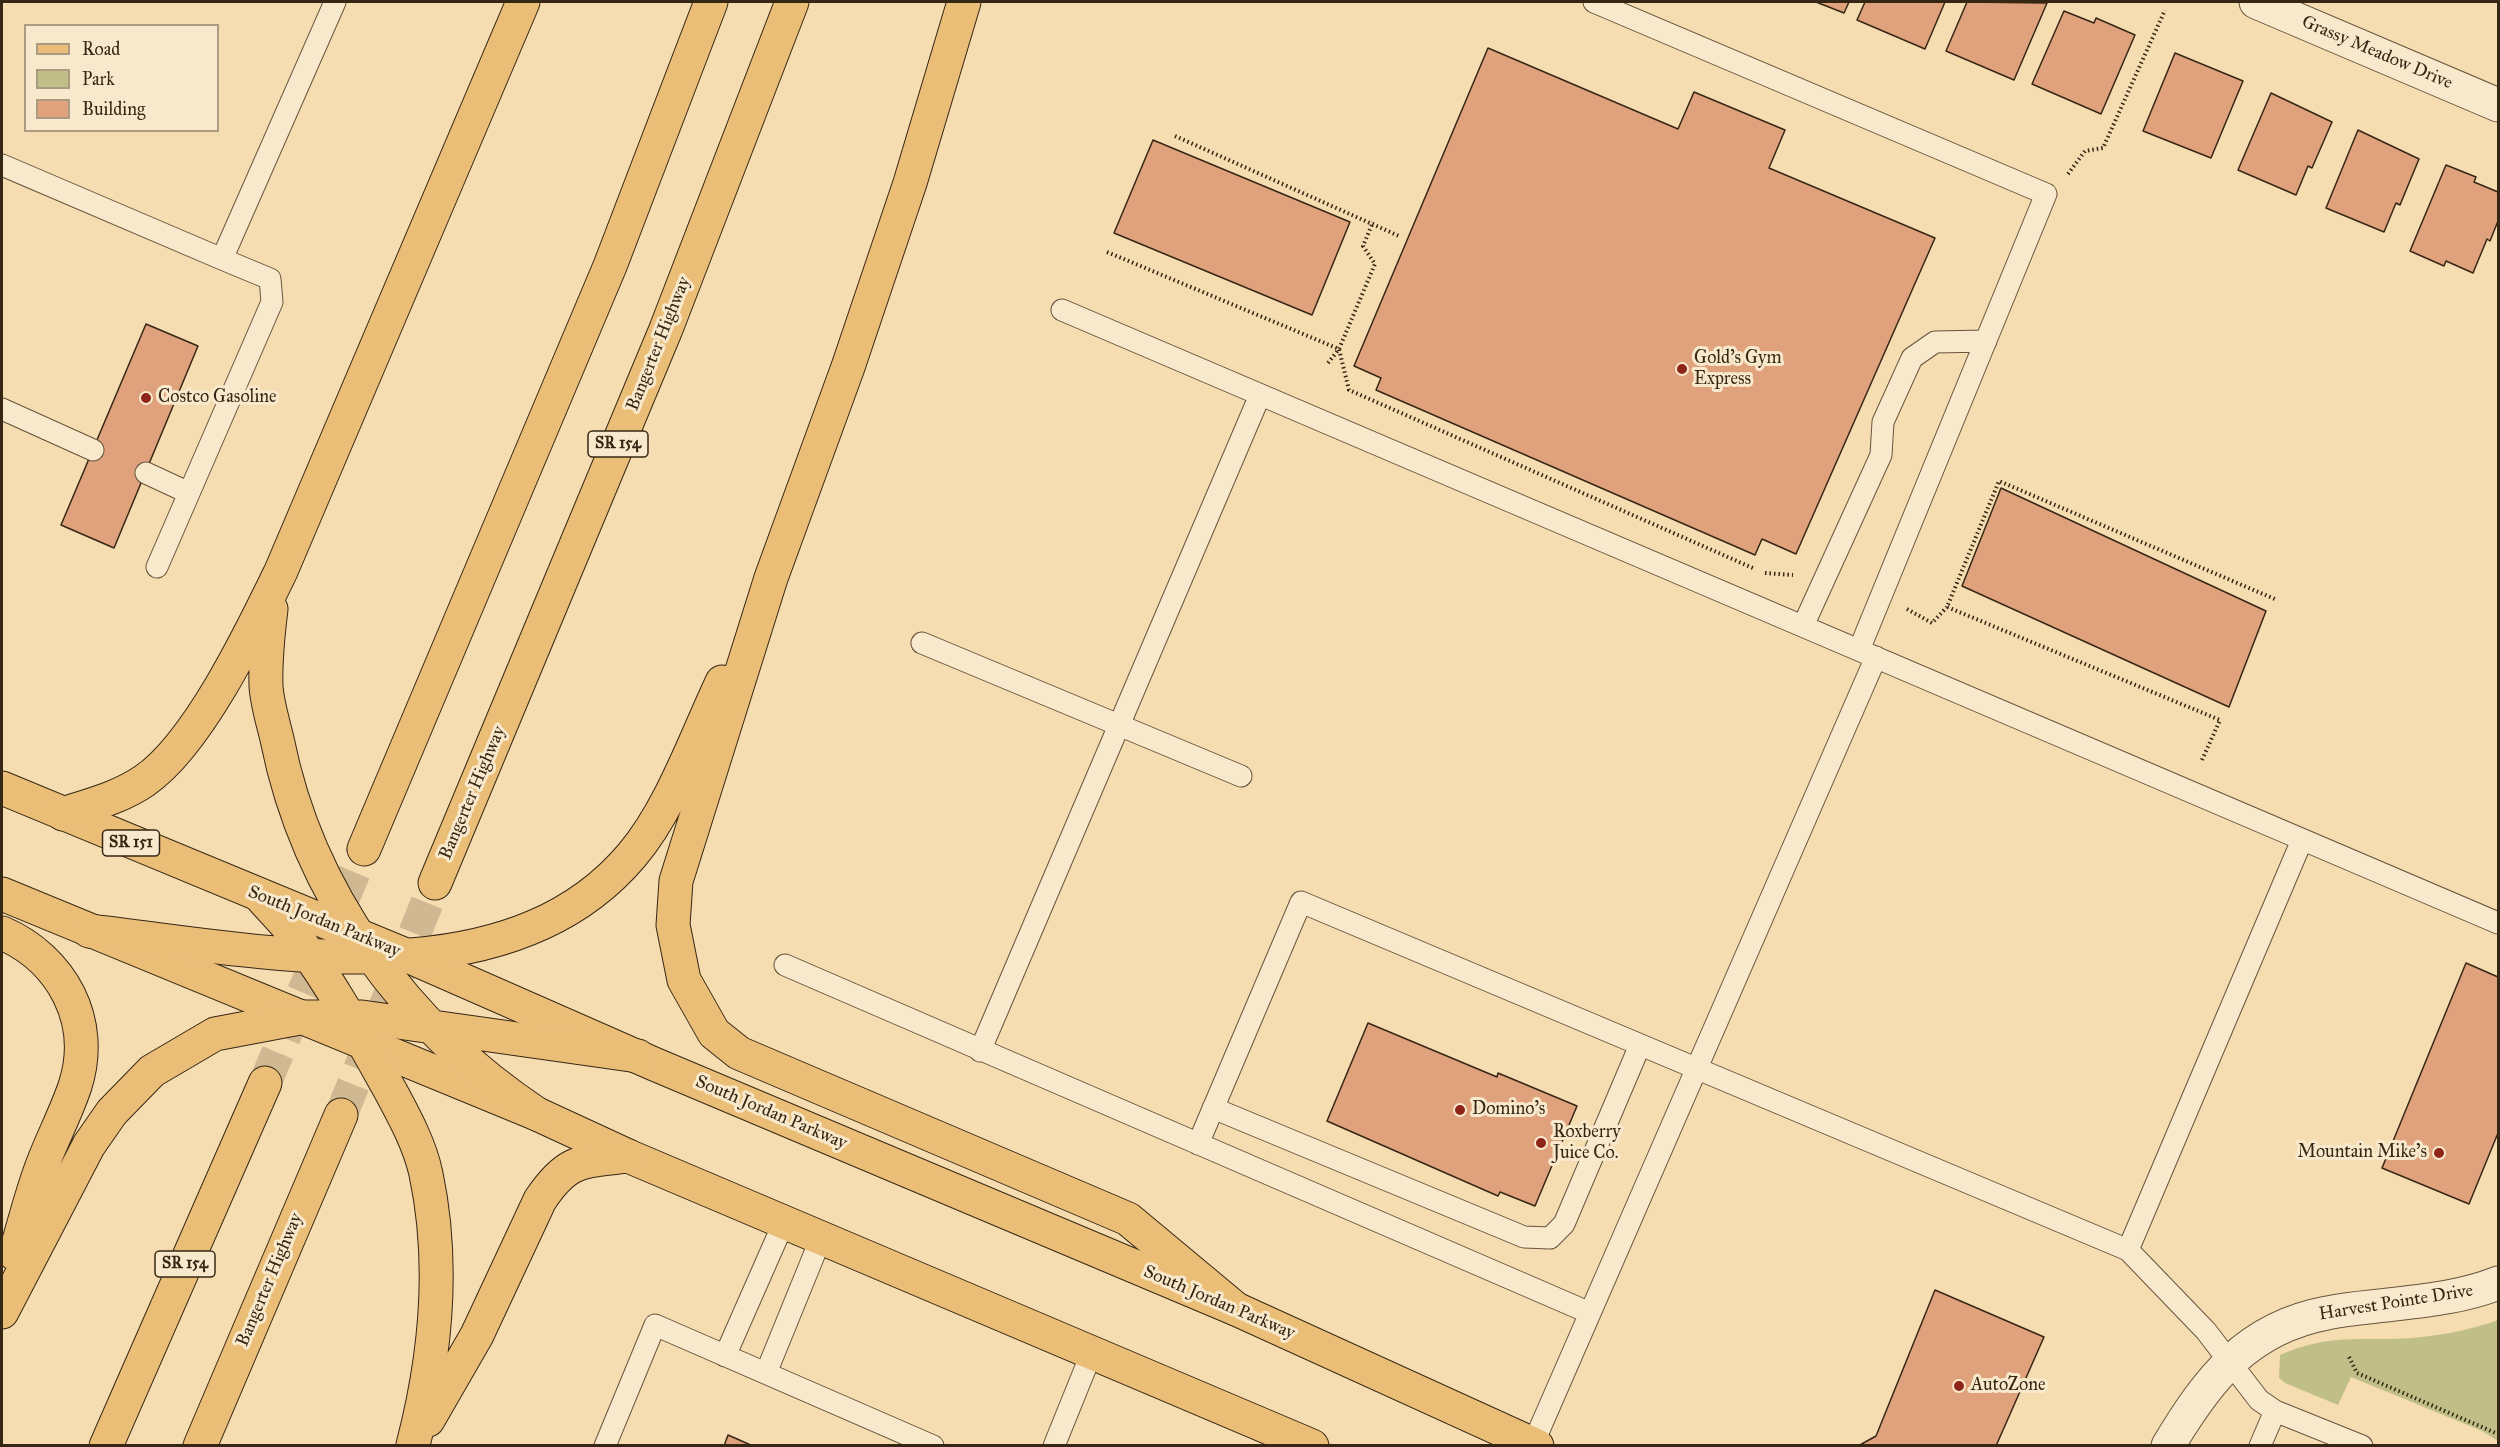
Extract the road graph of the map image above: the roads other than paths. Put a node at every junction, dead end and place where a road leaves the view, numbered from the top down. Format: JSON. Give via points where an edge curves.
{"nodes":[{"id":1,"x":335,"y":2,"type":"edge"},
{"id":2,"x":523,"y":2,"type":"edge"},
{"id":3,"x":711,"y":2,"type":"edge"},
{"id":4,"x":792,"y":2,"type":"edge"},
{"id":5,"x":964,"y":2,"type":"edge"},
{"id":6,"x":1594,"y":2,"type":"edge"},
{"id":7,"x":2256,"y":2,"type":"edge"},
{"id":8,"x":2499,"y":105,"type":"edge"},
{"id":9,"x":2,"y":165,"type":"edge"},
{"id":10,"x":222,"y":259,"type":"junction"},
{"id":11,"x":1062,"y":310,"type":"dead end"},
{"id":12,"x":1986,"y":341,"type":"junction"},
{"id":13,"x":1260,"y":395,"type":"junction"},
{"id":14,"x":2,"y":409,"type":"edge"},
{"id":15,"x":93,"y":450,"type":"dead end"},
{"id":16,"x":146,"y":473,"type":"dead end"},
{"id":17,"x":189,"y":493,"type":"junction"},
{"id":18,"x":157,"y":567,"type":"dead end"},
{"id":19,"x":281,"y":570,"type":"junction"},
{"id":20,"x":771,"y":578,"type":"junction"},
{"id":21,"x":1803,"y":626,"type":"junction"},
{"id":22,"x":922,"y":643,"type":"dead end"},
{"id":23,"x":1867,"y":654,"type":"junction"},
{"id":24,"x":1121,"y":725,"type":"junction"},
{"id":25,"x":1241,"y":776,"type":"dead end"},
{"id":26,"x":2,"y":788,"type":"edge"},
{"id":27,"x":63,"y":814,"type":"junction"},
{"id":28,"x":2302,"y":840,"type":"junction"},
{"id":29,"x":364,"y":849,"type":"tunnel mouth"},
{"id":30,"x":435,"y":883,"type":"tunnel mouth"},
{"id":31,"x":2,"y":894,"type":"edge"},
{"id":32,"x":261,"y":897,"type":"junction"},
{"id":33,"x":2499,"y":924,"type":"edge"},
{"id":34,"x":89,"y":931,"type":"junction"},
{"id":35,"x":2,"y":933,"type":"edge"},
{"id":36,"x":364,"y":946,"type":"junction"},
{"id":37,"x":309,"y":955,"type":"junction"},
{"id":38,"x":408,"y":956,"type":"junction"},
{"id":39,"x":785,"y":965,"type":"dead end"},
{"id":40,"x":305,"y":1017,"type":"junction"},
{"id":41,"x":430,"y":1026,"type":"junction"},
{"id":42,"x":355,"y":1029,"type":"junction"},
{"id":43,"x":1640,"y":1045,"type":"junction"},
{"id":44,"x":980,"y":1051,"type":"junction"},
{"id":45,"x":638,"y":1056,"type":"junction"},
{"id":46,"x":1696,"y":1068,"type":"junction"},
{"id":47,"x":265,"y":1083,"type":"tunnel mouth"},
{"id":48,"x":1213,"y":1108,"type":"junction"},
{"id":49,"x":341,"y":1114,"type":"tunnel mouth"},
{"id":50,"x":537,"y":1114,"type":"junction"},
{"id":51,"x":1198,"y":1144,"type":"junction"},
{"id":52,"x":628,"y":1156,"type":"junction"},
{"id":53,"x":784,"y":1222,"type":"junction"},
{"id":54,"x":821,"y":1238,"type":"junction"},
{"id":55,"x":2128,"y":1250,"type":"junction"},
{"id":56,"x":2499,"y":1283,"type":"edge"},
{"id":57,"x":2,"y":1299,"type":"edge"},
{"id":58,"x":1236,"y":1309,"type":"junction"},
{"id":59,"x":2,"y":1312,"type":"edge"},
{"id":60,"x":1590,"y":1313,"type":"junction"},
{"id":61,"x":1092,"y":1352,"type":"junction"},
{"id":62,"x":725,"y":1356,"type":"junction"},
{"id":63,"x":2228,"y":1362,"type":"junction"},
{"id":64,"x":766,"y":1373,"type":"junction"},
{"id":65,"x":2275,"y":1411,"type":"junction"},
{"id":66,"x":413,"y":1445,"type":"edge"},
{"id":67,"x":1535,"y":1445,"type":"edge"},
{"id":68,"x":106,"y":1446,"type":"edge"},
{"id":69,"x":200,"y":1446,"type":"edge"},
{"id":70,"x":605,"y":1446,"type":"edge"},
{"id":71,"x":933,"y":1446,"type":"edge"},
{"id":72,"x":1054,"y":1446,"type":"edge"},
{"id":73,"x":1312,"y":1446,"type":"edge"},
{"id":74,"x":2168,"y":1446,"type":"edge"},
{"id":75,"x":2260,"y":1446,"type":"edge"},
{"id":76,"x":2362,"y":1446,"type":"edge"}],
"edges":[{"from":1,"to":10,"type":"lane"},
{"from":2,"to":19,"type":"main road"},
{"from":3,"to":29,"type":"main road","via":[[610,266]]},
{"from":4,"to":30,"type":"main road","name":"Bangerter Highway","number":"SR 154","via":[[666,329]]},
{"from":5,"to":20,"type":"main road","via":[[882,268]]},
{"from":6,"to":12,"type":"lane","via":[[2046,194]]},
{"from":7,"to":8,"type":"street","name":"Grassy Meadow Drive"},
{"from":9,"to":10,"type":"lane"},
{"from":10,"to":17,"type":"lane","via":[[270,279],[272,302]]},
{"from":11,"to":13,"type":"lane"},
{"from":12,"to":21,"type":"lane","via":[[1935,342],[1912,358],[1883,422],[1881,455]]},
{"from":12,"to":23,"type":"lane"},
{"from":13,"to":21,"type":"lane"},
{"from":13,"to":24,"type":"lane"},
{"from":14,"to":15,"type":"lane"},
{"from":16,"to":17,"type":"lane"},
{"from":17,"to":18,"type":"lane"},
{"from":19,"to":27,"type":"main road","via":[[225,678],[181,746],[164,765],[120,795]]},
{"from":19,"to":36,"type":"main road","via":[[266,648],[266,688],[284,776],[299,824],[322,876]]},
{"from":20,"to":38,"type":"main road","via":[[669,798],[643,841],[620,869],[589,897],[531,929],[463,949]]},
{"from":20,"to":58,"type":"main road","via":[[676,881],[673,925],[678,956],[684,980],[703,1019],[727,1044],[754,1060],[1128,1219]]},
{"from":21,"to":23,"type":"lane"},
{"from":22,"to":24,"type":"lane"},
{"from":23,"to":28,"type":"lane"},
{"from":23,"to":46,"type":"lane"},
{"from":24,"to":25,"type":"lane"},
{"from":24,"to":44,"type":"lane"},
{"from":26,"to":27,"type":"main road","name":"South Jordan Parkway","number":"SR 151"},
{"from":27,"to":32,"type":"main road","name":"South Jordan Parkway","number":"SR 151"},
{"from":28,"to":33,"type":"lane"},
{"from":28,"to":55,"type":"lane"},
{"from":31,"to":34,"type":"main road"},
{"from":32,"to":36,"type":"main road","name":"South Jordan Parkway","number":"SR 151"},
{"from":32,"to":37,"type":"main road"},
{"from":34,"to":37,"type":"main road"},
{"from":34,"to":40,"type":"main road"},
{"from":35,"to":57,"type":"main road","via":[[34,951],[63,983],[76,1006],[81,1043],[75,1086],[41,1167]]},
{"from":36,"to":37,"type":"main road"},
{"from":36,"to":38,"type":"main road"},
{"from":36,"to":41,"type":"main road"},
{"from":37,"to":42,"type":"main road"},
{"from":38,"to":45,"type":"main road","name":"South Jordan Parkway"},
{"from":39,"to":44,"type":"lane"},
{"from":40,"to":42,"type":"main road"},
{"from":40,"to":59,"type":"main road","via":[[215,1034],[166,1061],[130,1092],[89,1145]]},
{"from":41,"to":42,"type":"main road"},
{"from":41,"to":45,"type":"main road"},
{"from":41,"to":50,"type":"main road","via":[[498,1088]]},
{"from":42,"to":50,"type":"main road"},
{"from":42,"to":66,"type":"main road","via":[[419,1153],[426,1171],[434,1227],[435,1317],[429,1375]]},
{"from":43,"to":46,"type":"lane"},
{"from":43,"to":48,"type":"lane","via":[[1564,1224],[1550,1238],[1524,1237]]},
{"from":43,"to":48,"type":"lane","via":[[1301,902]]},
{"from":44,"to":51,"type":"lane"},
{"from":45,"to":58,"type":"main road","name":"South Jordan Parkway"},
{"from":46,"to":55,"type":"lane"},
{"from":46,"to":60,"type":"lane"},
{"from":47,"to":68,"type":"main road","number":"SR 154"},
{"from":48,"to":51,"type":"lane"},
{"from":49,"to":69,"type":"main road","name":"Bangerter Highway"},
{"from":50,"to":52,"type":"main road"},
{"from":51,"to":60,"type":"lane"},
{"from":52,"to":53,"type":"main road"},
{"from":52,"to":66,"type":"main road","via":[[576,1162],[549,1185],[477,1335]]},
{"from":53,"to":54,"type":"main road"},
{"from":53,"to":62,"type":"lane"},
{"from":54,"to":61,"type":"main road"},
{"from":54,"to":64,"type":"lane"},
{"from":55,"to":63,"type":"lane","via":[[2206,1331]]},
{"from":56,"to":63,"type":"street","name":"Harvest Pointe Drive","via":[[2452,1298],[2328,1312],[2302,1319],[2256,1340]]},
{"from":58,"to":67,"type":"main road","name":"South Jordan Parkway"},
{"from":60,"to":67,"type":"lane"},
{"from":61,"to":72,"type":"lane"},
{"from":61,"to":73,"type":"main road"},
{"from":62,"to":64,"type":"lane"},
{"from":62,"to":70,"type":"lane","via":[[655,1325]]},
{"from":63,"to":65,"type":"lane","via":[[2259,1400]]},
{"from":63,"to":74,"type":"street","name":"Harvest Pointe Drive","via":[[2200,1395]]},
{"from":64,"to":71,"type":"lane"},
{"from":65,"to":75,"type":"lane"},
{"from":65,"to":76,"type":"lane"}]}
